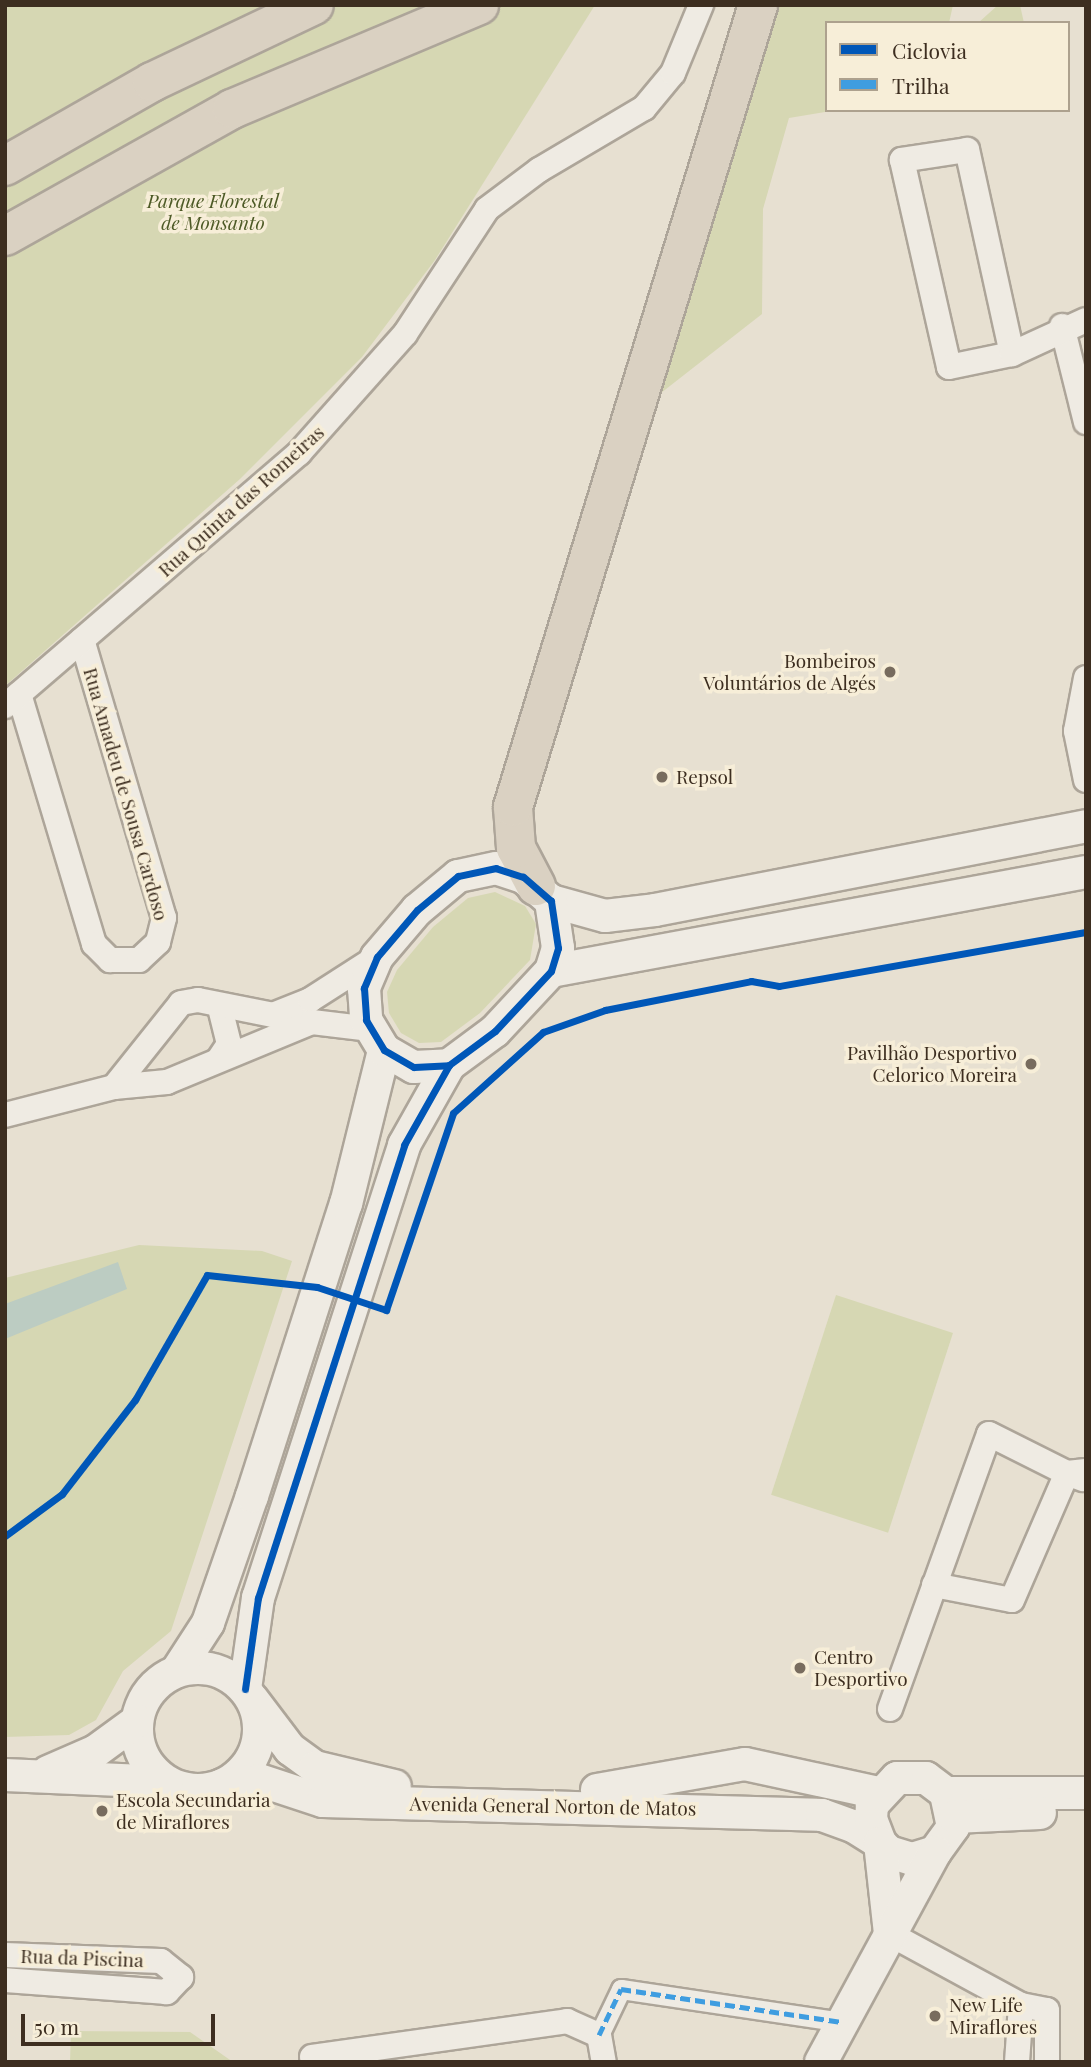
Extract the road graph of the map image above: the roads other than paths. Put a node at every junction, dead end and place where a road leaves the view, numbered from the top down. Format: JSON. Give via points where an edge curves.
{"nodes":[{"id":1,"x":314,"y":5,"type":"edge"},
{"id":2,"x":479,"y":5,"type":"edge"},
{"id":3,"x":701,"y":5,"type":"edge"},
{"id":4,"x":758,"y":5,"type":"edge"},
{"id":5,"x":5,"y":166,"type":"edge"},
{"id":6,"x":5,"y":236,"type":"edge"},
{"id":7,"x":1074,"y":323,"type":"edge"},
{"id":8,"x":1012,"y":354,"type":"junction"},
{"id":9,"x":1086,"y":422,"type":"edge"},
{"id":10,"x":82,"y":640,"type":"junction"},
{"id":11,"x":1086,"y":678,"type":"edge"},
{"id":12,"x":12,"y":700,"type":"edge"},
{"id":13,"x":1086,"y":780,"type":"edge"},
{"id":14,"x":1086,"y":825,"type":"edge"},
{"id":15,"x":972,"y":846,"type":"junction"},
{"id":16,"x":887,"y":862,"type":"junction"},
{"id":17,"x":1086,"y":872,"type":"edge"},
{"id":18,"x":979,"y":892,"type":"junction"},
{"id":19,"x":544,"y":893,"type":"junction"},
{"id":20,"x":895,"y":907,"type":"junction"},
{"id":21,"x":377,"y":957,"type":"junction"},
{"id":22,"x":551,"y":971,"type":"junction"},
{"id":23,"x":220,"y":1007,"type":"junction"},
{"id":24,"x":378,"y":1040,"type":"junction"},
{"id":25,"x":219,"y":1059,"type":"junction"},
{"id":26,"x":449,"y":1065,"type":"junction"},
{"id":27,"x":114,"y":1087,"type":"junction"},
{"id":28,"x":5,"y":1115,"type":"edge"},
{"id":29,"x":1080,"y":1475,"type":"edge"},
{"id":30,"x":934,"y":1585,"type":"junction"},
{"id":31,"x":177,"y":1671,"type":"junction"},
{"id":32,"x":248,"y":1694,"type":"junction"},
{"id":33,"x":890,"y":1709,"type":"dead end"},
{"id":34,"x":137,"y":1721,"type":"junction"},
{"id":35,"x":20,"y":1775,"type":"edge"},
{"id":36,"x":167,"y":1782,"type":"junction"},
{"id":37,"x":222,"y":1785,"type":"junction"},
{"id":38,"x":878,"y":1793,"type":"junction"},
{"id":39,"x":1086,"y":1793,"type":"edge"},
{"id":40,"x":950,"y":1805,"type":"junction"},
{"id":41,"x":1086,"y":1811,"type":"edge"},
{"id":42,"x":880,"y":1843,"type":"junction"},
{"id":43,"x":935,"y":1852,"type":"junction"},
{"id":44,"x":890,"y":1934,"type":"junction"},
{"id":45,"x":5,"y":1955,"type":"edge"},
{"id":46,"x":5,"y":1980,"type":"edge"},
{"id":47,"x":1021,"y":2006,"type":"junction"},
{"id":48,"x":842,"y":2022,"type":"junction"},
{"id":49,"x":599,"y":2035,"type":"junction"},
{"id":50,"x":312,"y":2057,"type":"dead end"},
{"id":51,"x":604,"y":2062,"type":"edge"},
{"id":52,"x":821,"y":2062,"type":"edge"},
{"id":53,"x":1017,"y":2062,"type":"edge"},
{"id":54,"x":1047,"y":2062,"type":"edge"}],
"edges":[{"from":1,"to":5,"type":"highway","via":[[173,71]]},
{"from":2,"to":6,"type":"highway","via":[[232,109]]},
{"from":3,"to":10,"type":"street","name":"Rua Quinta das Romeiras","via":[[673,73],[644,108],[486,209],[418,317],[358,392],[271,479]]},
{"from":4,"to":19,"type":"highway","via":[[513,807],[516,848]]},
{"from":7,"to":8,"type":"street"},
{"from":7,"to":9,"type":"street"},
{"from":8,"to":8,"type":"street","via":[[967,150],[902,160],[949,367]]},
{"from":10,"to":12,"type":"street","name":"Rua Quinta das Romeiras"},
{"from":10,"to":12,"type":"street","name":"Rua Amadeu de Sousa Cardoso","via":[[164,918],[158,942],[139,960],[110,960],[94,943]]},
{"from":11,"to":13,"type":"street","via":[[1076,731]]},
{"from":14,"to":15,"type":"street"},
{"from":15,"to":16,"type":"street"},
{"from":15,"to":18,"type":"street"},
{"from":16,"to":19,"type":"street","via":[[605,916]]},
{"from":16,"to":20,"type":"street"},
{"from":17,"to":18,"type":"street"},
{"from":18,"to":20,"type":"street"},
{"from":19,"to":21,"type":"street","via":[[496,868],[458,877],[417,910]]},
{"from":19,"to":22,"type":"street","via":[[558,948]]},
{"from":20,"to":22,"type":"street"},
{"from":21,"to":23,"type":"street","via":[[292,1009],[256,1016]]},
{"from":21,"to":24,"type":"street","via":[[364,988]]},
{"from":22,"to":26,"type":"street","via":[[495,1031]]},
{"from":23,"to":25,"type":"street","via":[[229,1044]]},
{"from":23,"to":27,"type":"street","via":[[198,1000],[168,1011],[147,1050]]},
{"from":24,"to":25,"type":"street","via":[[312,1022]]},
{"from":24,"to":26,"type":"street","via":[[414,1066]]},
{"from":24,"to":31,"type":"street","via":[[346,1204],[208,1623]]},
{"from":25,"to":27,"type":"street","via":[[167,1082]]},
{"from":26,"to":32,"type":"street","via":[[404,1145],[258,1598]]},
{"from":27,"to":28,"type":"street"},
{"from":29,"to":30,"type":"street","via":[[1012,1600]]},
{"from":29,"to":30,"type":"street","via":[[989,1434]]},
{"from":30,"to":33,"type":"street"},
{"from":31,"to":32,"type":"street","via":[[222,1672]]},
{"from":31,"to":34,"type":"street","via":[[143,1701]]},
{"from":32,"to":37,"type":"street","via":[[259,1719],[254,1754]]},
{"from":32,"to":38,"type":"street","name":"Avenida General Norton de Matos","via":[[290,1749],[314,1768],[371,1784],[597,1790],[745,1765]]},
{"from":34,"to":35,"type":"street","via":[[86,1756]]},
{"from":34,"to":36,"type":"street","via":[[141,1750]]},
{"from":35,"to":36,"type":"street"},
{"from":36,"to":37,"type":"street","via":[[184,1788]]},
{"from":37,"to":42,"type":"street","name":"Avenida General Norton de Matos","via":[[259,1780],[323,1801],[822,1815]]},
{"from":38,"to":40,"type":"street","via":[[913,1775]]},
{"from":38,"to":42,"type":"street","via":[[871,1819]]},
{"from":39,"to":40,"type":"street"},
{"from":40,"to":41,"type":"street"},
{"from":40,"to":43,"type":"street","via":[[949,1837]]},
{"from":42,"to":43,"type":"street","name":"Avenida General Norton de Matos","via":[[900,1857]]},
{"from":42,"to":44,"type":"street"},
{"from":43,"to":44,"type":"street"},
{"from":44,"to":47,"type":"street"},
{"from":44,"to":48,"type":"street"},
{"from":45,"to":46,"type":"street","name":"Rua da Piscina","via":[[162,1961],[181,1978],[167,1992]]},
{"from":47,"to":53,"type":"street"},
{"from":47,"to":54,"type":"street","via":[[1047,2010]]},
{"from":48,"to":49,"type":"street","via":[[621,1989]]},
{"from":48,"to":52,"type":"street"},
{"from":49,"to":50,"type":"street","via":[[567,2021]]},
{"from":49,"to":51,"type":"street"}]}
